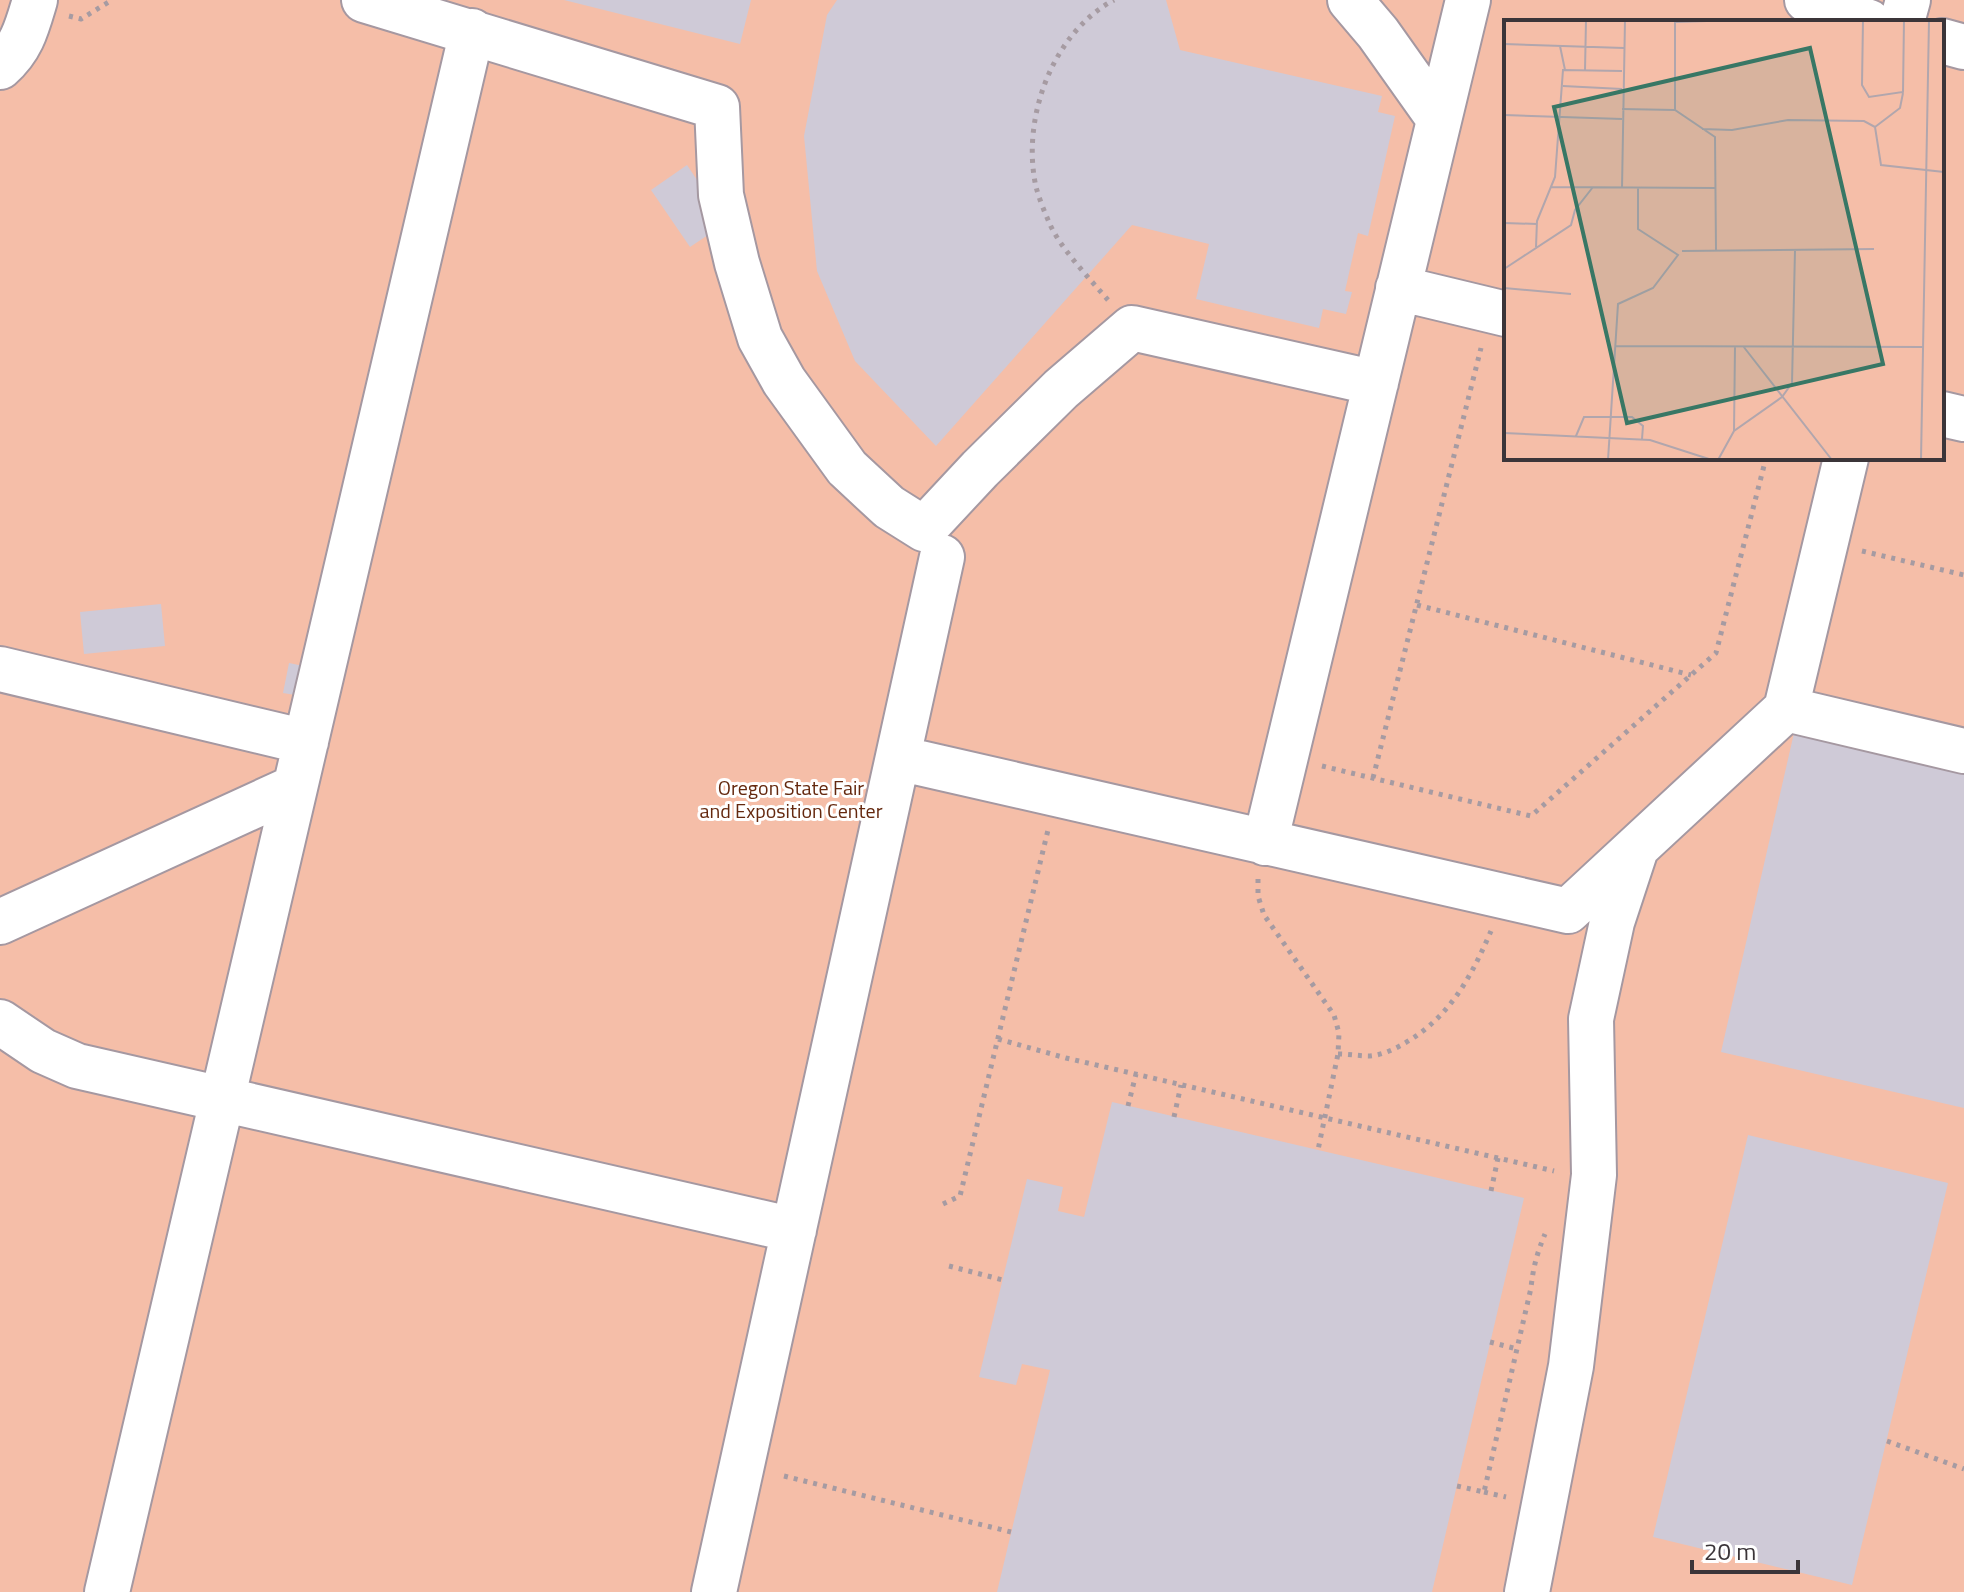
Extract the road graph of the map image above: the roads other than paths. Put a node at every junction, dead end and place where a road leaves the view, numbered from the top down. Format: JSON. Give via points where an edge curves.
{"nodes":[{"id":1,"x":364,"y":0,"type":"edge"},
{"id":2,"x":1350,"y":0,"type":"edge"},
{"id":3,"x":1468,"y":0,"type":"edge"},
{"id":4,"x":1807,"y":0,"type":"edge"},
{"id":5,"x":1908,"y":0,"type":"edge"},
{"id":6,"x":50,"y":8,"type":"edge"},
{"id":7,"x":1863,"y":20,"type":"edge"},
{"id":8,"x":1903,"y":20,"type":"edge"},
{"id":9,"x":472,"y":31,"type":"junction"},
{"id":10,"x":1944,"y":42,"type":"edge"},
{"id":11,"x":1964,"y":47,"type":"edge"},
{"id":12,"x":0,"y":67,"type":"edge"},
{"id":13,"x":1439,"y":119,"type":"junction"},
{"id":14,"x":1398,"y":288,"type":"junction"},
{"id":15,"x":1498,"y":312,"type":"edge"},
{"id":16,"x":1376,"y":383,"type":"junction"},
{"id":17,"x":1944,"y":414,"type":"edge"},
{"id":18,"x":1964,"y":419,"type":"edge"},
{"id":19,"x":1846,"y":460,"type":"edge"},
{"id":20,"x":942,"y":557,"type":"dead end"},
{"id":21,"x":0,"y":669,"type":"edge"},
{"id":22,"x":1786,"y":709,"type":"junction"},
{"id":23,"x":306,"y":742,"type":"junction"},
{"id":24,"x":1964,"y":751,"type":"edge"},
{"id":25,"x":898,"y":758,"type":"junction"},
{"id":26,"x":295,"y":787,"type":"junction"},
{"id":27,"x":1265,"y":843,"type":"junction"},
{"id":28,"x":1637,"y":846,"type":"junction"},
{"id":29,"x":0,"y":922,"type":"edge"},
{"id":30,"x":0,"y":1022,"type":"edge"},
{"id":31,"x":222,"y":1100,"type":"junction"},
{"id":32,"x":794,"y":1230,"type":"junction"},
{"id":33,"x":107,"y":1592,"type":"edge"},
{"id":34,"x":714,"y":1592,"type":"edge"},
{"id":35,"x":1527,"y":1592,"type":"edge"}],
"edges":[{"from":1,"to":9,"type":"street"},
{"from":2,"to":13,"type":"street"},
{"from":3,"to":13,"type":"street"},
{"from":4,"to":7,"type":"street"},
{"from":5,"to":8,"type":"street"},
{"from":6,"to":12,"type":"street"},
{"from":9,"to":16,"type":"street","via":[[717,107],[721,195],[760,338],[847,468],[889,507],[924,529],[1061,389],[1132,328]]},
{"from":9,"to":23,"type":"street"},
{"from":10,"to":11,"type":"street"},
{"from":13,"to":14,"type":"street"},
{"from":14,"to":15,"type":"street"},
{"from":14,"to":16,"type":"street"},
{"from":16,"to":27,"type":"street"},
{"from":17,"to":18,"type":"street"},
{"from":19,"to":22,"type":"street"},
{"from":20,"to":25,"type":"street"},
{"from":21,"to":23,"type":"street"},
{"from":22,"to":24,"type":"street"},
{"from":22,"to":28,"type":"street"},
{"from":23,"to":26,"type":"street"},
{"from":25,"to":27,"type":"street"},
{"from":25,"to":32,"type":"street"},
{"from":26,"to":29,"type":"street"},
{"from":26,"to":31,"type":"street"},
{"from":27,"to":28,"type":"street","via":[[1568,911]]},
{"from":28,"to":35,"type":"street","via":[[1612,922],[1591,1019],[1594,1175],[1571,1366]]},
{"from":30,"to":31,"type":"street","via":[[77,1066]]},
{"from":31,"to":32,"type":"street"},
{"from":31,"to":33,"type":"street"},
{"from":32,"to":34,"type":"street"}]}
